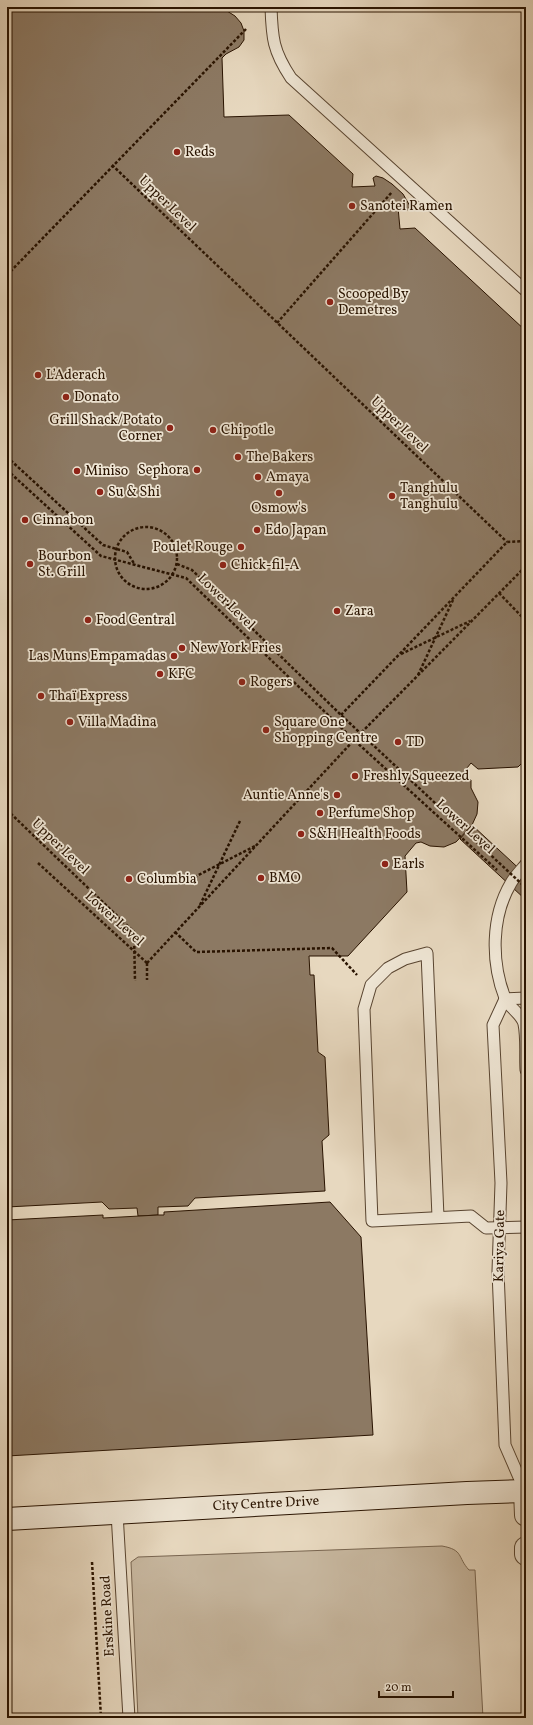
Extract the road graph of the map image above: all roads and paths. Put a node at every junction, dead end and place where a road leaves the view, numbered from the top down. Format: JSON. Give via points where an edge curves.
{"nodes":[{"id":1,"x":271,"y":7,"type":"edge"},
{"id":2,"x":246,"y":29,"type":"dead end"},
{"id":3,"x":112,"y":165,"type":"junction"},
{"id":4,"x":397,"y":187,"type":"dead end"},
{"id":5,"x":7,"y":275,"type":"edge"},
{"id":6,"x":526,"y":292,"type":"edge"},
{"id":7,"x":277,"y":323,"type":"junction"},
{"id":8,"x":7,"y":457,"type":"edge"},
{"id":9,"x":7,"y":470,"type":"edge"},
{"id":10,"x":526,"y":541,"type":"edge"},
{"id":11,"x":506,"y":542,"type":"junction"},
{"id":12,"x":177,"y":564,"type":"junction"},
{"id":13,"x":135,"y":565,"type":"junction"},
{"id":14,"x":526,"y":566,"type":"edge"},
{"id":15,"x":499,"y":593,"type":"junction"},
{"id":16,"x":454,"y":597,"type":"junction"},
{"id":17,"x":473,"y":620,"type":"junction"},
{"id":18,"x":526,"y":620,"type":"edge"},
{"id":19,"x":398,"y":655,"type":"junction"},
{"id":20,"x":416,"y":677,"type":"junction"},
{"id":21,"x":341,"y":715,"type":"junction"},
{"id":22,"x":354,"y":740,"type":"junction"},
{"id":23,"x":7,"y":810,"type":"edge"},
{"id":24,"x":240,"y":822,"type":"dead end"},
{"id":25,"x":257,"y":845,"type":"junction"},
{"id":26,"x":38,"y":863,"type":"dead end"},
{"id":27,"x":526,"y":864,"type":"edge"},
{"id":28,"x":511,"y":882,"type":"junction"},
{"id":29,"x":181,"y":884,"type":"dead end"},
{"id":30,"x":526,"y":888,"type":"edge"},
{"id":31,"x":198,"y":908,"type":"junction"},
{"id":32,"x":175,"y":932,"type":"junction"},
{"id":33,"x":147,"y":963,"type":"junction"},
{"id":34,"x":135,"y":980,"type":"dead end"},
{"id":35,"x":147,"y":980,"type":"dead end"},
{"id":36,"x":371,"y":985,"type":"junction"},
{"id":37,"x":526,"y":998,"type":"edge"},
{"id":38,"x":505,"y":999,"type":"junction"},
{"id":39,"x":526,"y":1070,"type":"edge"},
{"id":40,"x":438,"y":1217,"type":"junction"},
{"id":41,"x":526,"y":1227,"type":"edge"},
{"id":42,"x":500,"y":1228,"type":"junction"},
{"id":43,"x":526,"y":1491,"type":"edge"},
{"id":44,"x":117,"y":1513,"type":"junction"},
{"id":45,"x":526,"y":1515,"type":"edge"},
{"id":46,"x":7,"y":1519,"type":"edge"},
{"id":47,"x":526,"y":1548,"type":"edge"},
{"id":48,"x":526,"y":1554,"type":"edge"},
{"id":49,"x":92,"y":1562,"type":"dead end"},
{"id":50,"x":101,"y":1718,"type":"edge"},
{"id":51,"x":129,"y":1718,"type":"edge"}],
"edges":[{"from":1,"to":6,"type":"lane","via":[[272,35],[277,54],[291,78]]},
{"from":2,"to":3,"type":"path"},
{"from":3,"to":5,"type":"path"},
{"from":3,"to":7,"type":"path","name":"Upper Level"},
{"from":4,"to":7,"type":"path"},
{"from":7,"to":11,"type":"path","name":"Upper Level"},
{"from":8,"to":13,"type":"path","via":[[103,545],[128,552]]},
{"from":9,"to":13,"type":"path","name":"Lower Level","via":[[101,556]]},
{"from":10,"to":11,"type":"path"},
{"from":11,"to":16,"type":"path"},
{"from":12,"to":12,"type":"path","via":[[177,551],[172,541],[156,528],[146,527],[136,528],[127,533],[120,540],[114,558],[116,568],[128,584],[148,590],[168,581]]},
{"from":12,"to":21,"type":"path","via":[[192,570]]},
{"from":13,"to":22,"type":"path","name":"Lower Level","via":[[186,578]]},
{"from":14,"to":15,"type":"path","name":"Lower Level"},
{"from":15,"to":17,"type":"path","name":"Lower Level"},
{"from":15,"to":18,"type":"path"},
{"from":16,"to":19,"type":"path"},
{"from":16,"to":20,"type":"path"},
{"from":17,"to":19,"type":"path"},
{"from":17,"to":20,"type":"path","name":"Lower Level"},
{"from":19,"to":21,"type":"path"},
{"from":20,"to":22,"type":"path","name":"Lower Level"},
{"from":21,"to":30,"type":"path","bridge":true},
{"from":22,"to":25,"type":"path","name":"Lower Level"},
{"from":22,"to":28,"type":"path","name":"Lower Level"},
{"from":23,"to":34,"type":"path","name":"Upper Level","via":[[134,932]]},
{"from":24,"to":31,"type":"path"},
{"from":25,"to":29,"type":"path"},
{"from":25,"to":31,"type":"path","name":"Lower Level"},
{"from":26,"to":33,"type":"path","name":"Lower Level"},
{"from":27,"to":28,"type":"lane"},
{"from":28,"to":38,"type":"lane","via":[[499,915],[494,951]]},
{"from":31,"to":32,"type":"path","name":"Lower Level"},
{"from":32,"to":33,"type":"path","name":"Lower Level"},
{"from":32,"to":36,"type":"path","via":[[196,952],[332,948],[354,972]]},
{"from":33,"to":35,"type":"path"},
{"from":36,"to":40,"type":"lane","via":[[364,1009],[372,1221]]},
{"from":36,"to":40,"type":"lane","via":[[388,968],[404,959],[427,953]]},
{"from":37,"to":38,"type":"lane"},
{"from":38,"to":39,"type":"lane","via":[[524,1022]]},
{"from":38,"to":42,"type":"lane","name":"Kariya Gate","via":[[493,1025],[501,1183]]},
{"from":40,"to":42,"type":"lane","via":[[471,1216],[486,1228]]},
{"from":41,"to":42,"type":"lane"},
{"from":42,"to":43,"type":"lane","name":"Kariya Gate","via":[[498,1271],[505,1445]]},
{"from":43,"to":44,"type":"street","name":"City Centre Drive"},
{"from":43,"to":45,"type":"street","name":"Kariya Gate"},
{"from":44,"to":46,"type":"street","name":"City Centre Drive"},
{"from":44,"to":51,"type":"lane","name":"Erskine Road"},
{"from":47,"to":48,"type":"street"},
{"from":49,"to":50,"type":"path"}]}
